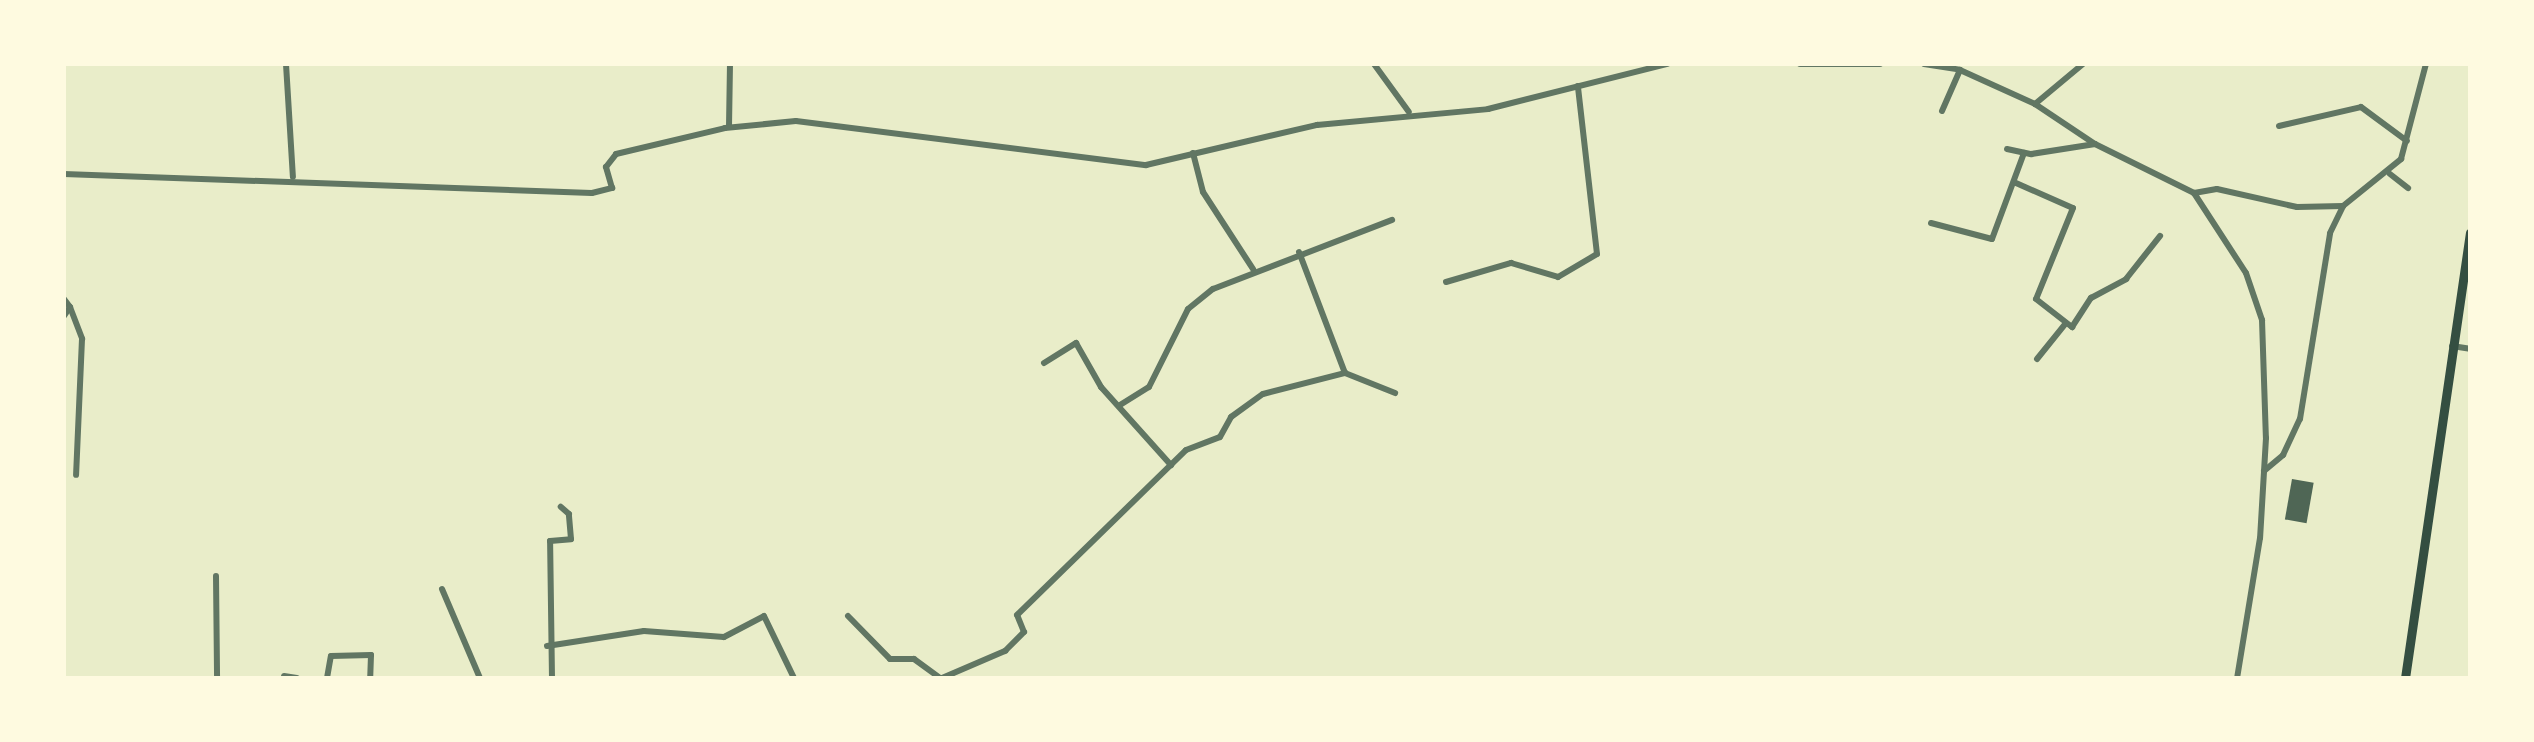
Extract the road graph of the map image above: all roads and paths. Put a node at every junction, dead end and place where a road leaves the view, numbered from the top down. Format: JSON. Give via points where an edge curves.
{"nodes":[{"id":1,"x":286,"y":64,"type":"edge"},
{"id":2,"x":730,"y":64,"type":"edge"},
{"id":3,"x":1374,"y":64,"type":"edge"},
{"id":4,"x":1667,"y":64,"type":"edge"},
{"id":5,"x":1800,"y":64,"type":"edge"},
{"id":6,"x":1880,"y":64,"type":"edge"},
{"id":7,"x":1924,"y":64,"type":"edge"},
{"id":8,"x":2083,"y":64,"type":"edge"},
{"id":9,"x":2426,"y":64,"type":"edge"},
{"id":10,"x":1960,"y":70,"type":"junction"},
{"id":11,"x":1578,"y":86,"type":"junction"},
{"id":12,"x":2035,"y":104,"type":"junction"},
{"id":13,"x":1942,"y":111,"type":"dead end"},
{"id":14,"x":1409,"y":112,"type":"junction"},
{"id":15,"x":2279,"y":126,"type":"dead end"},
{"id":16,"x":725,"y":128,"type":"junction"},
{"id":17,"x":2407,"y":141,"type":"junction"},
{"id":18,"x":2095,"y":144,"type":"junction"},
{"id":19,"x":2007,"y":149,"type":"dead end"},
{"id":20,"x":1193,"y":153,"type":"junction"},
{"id":21,"x":2024,"y":153,"type":"junction"},
{"id":22,"x":64,"y":174,"type":"edge"},
{"id":23,"x":2390,"y":174,"type":"junction"},
{"id":24,"x":293,"y":177,"type":"junction"},
{"id":25,"x":2016,"y":183,"type":"junction"},
{"id":26,"x":2408,"y":188,"type":"dead end"},
{"id":27,"x":2194,"y":193,"type":"junction"},
{"id":28,"x":2343,"y":206,"type":"junction"},
{"id":29,"x":1392,"y":220,"type":"dead end"},
{"id":30,"x":1931,"y":223,"type":"dead end"},
{"id":31,"x":2470,"y":233,"type":"edge"},
{"id":32,"x":2160,"y":236,"type":"dead end"},
{"id":33,"x":1299,"y":252,"type":"junction"},
{"id":34,"x":1253,"y":269,"type":"junction"},
{"id":35,"x":1446,"y":282,"type":"dead end"},
{"id":36,"x":64,"y":299,"type":"edge"},
{"id":37,"x":70,"y":307,"type":"junction"},
{"id":38,"x":64,"y":316,"type":"edge"},
{"id":39,"x":2066,"y":323,"type":"junction"},
{"id":40,"x":2452,"y":346,"type":"junction"},
{"id":41,"x":2470,"y":349,"type":"edge"},
{"id":42,"x":2037,"y":359,"type":"dead end"},
{"id":43,"x":1044,"y":363,"type":"dead end"},
{"id":44,"x":1345,"y":373,"type":"junction"},
{"id":45,"x":1395,"y":393,"type":"dead end"},
{"id":46,"x":1120,"y":405,"type":"junction"},
{"id":47,"x":1171,"y":465,"type":"junction"},
{"id":48,"x":2264,"y":471,"type":"junction"},
{"id":49,"x":76,"y":475,"type":"dead end"},
{"id":50,"x":561,"y":507,"type":"dead end"},
{"id":51,"x":216,"y":576,"type":"dead end"},
{"id":52,"x":442,"y":589,"type":"dead end"},
{"id":53,"x":848,"y":616,"type":"dead end"},
{"id":54,"x":547,"y":646,"type":"junction"},
{"id":55,"x":284,"y":676,"type":"edge"},
{"id":56,"x":217,"y":678,"type":"edge"},
{"id":57,"x":297,"y":678,"type":"edge"},
{"id":58,"x":327,"y":678,"type":"edge"},
{"id":59,"x":370,"y":678,"type":"edge"},
{"id":60,"x":480,"y":678,"type":"edge"},
{"id":61,"x":552,"y":678,"type":"edge"},
{"id":62,"x":794,"y":678,"type":"edge"},
{"id":63,"x":941,"y":678,"type":"edge"},
{"id":64,"x":2237,"y":678,"type":"edge"},
{"id":65,"x":2405,"y":678,"type":"edge"}],
"edges":[{"from":1,"to":24,"type":"street"},
{"from":2,"to":16,"type":"street","via":[[733,127]]},
{"from":3,"to":14,"type":"street"},
{"from":4,"to":11,"type":"street"},
{"from":5,"to":6,"type":"street"},
{"from":7,"to":10,"type":"street"},
{"from":8,"to":12,"type":"street"},
{"from":9,"to":17,"type":"street"},
{"from":10,"to":12,"type":"street"},
{"from":10,"to":13,"type":"street"},
{"from":11,"to":14,"type":"street","via":[[1488,109]]},
{"from":11,"to":35,"type":"street","via":[[1597,254],[1558,277],[1511,263]]},
{"from":12,"to":18,"type":"street"},
{"from":14,"to":20,"type":"street"},
{"from":15,"to":17,"type":"street","via":[[2361,107]]},
{"from":16,"to":20,"type":"street","via":[[870,125],[964,144],[1146,165]]},
{"from":16,"to":24,"type":"street","via":[[616,154],[606,167],[612,188],[592,193]]},
{"from":17,"to":23,"type":"street"},
{"from":18,"to":21,"type":"street"},
{"from":18,"to":27,"type":"street"},
{"from":19,"to":21,"type":"street"},
{"from":20,"to":34,"type":"street","via":[[1203,192]]},
{"from":21,"to":25,"type":"street"},
{"from":22,"to":24,"type":"street"},
{"from":23,"to":26,"type":"street"},
{"from":23,"to":28,"type":"street"},
{"from":25,"to":30,"type":"street","via":[[1987,241]]},
{"from":25,"to":39,"type":"street","via":[[2073,208],[2036,299]]},
{"from":27,"to":28,"type":"street","via":[[2217,189],[2297,207]]},
{"from":27,"to":48,"type":"street","via":[[2257,300],[2267,372]]},
{"from":28,"to":48,"type":"street","via":[[2318,287],[2300,419],[2283,455]]},
{"from":29,"to":33,"type":"street"},
{"from":31,"to":40,"type":"highway"},
{"from":32,"to":39,"type":"street","via":[[2126,279],[2091,298],[2076,326]]},
{"from":33,"to":34,"type":"street"},
{"from":33,"to":44,"type":"street"},
{"from":34,"to":46,"type":"street","via":[[1188,309],[1149,387]]},
{"from":36,"to":37,"type":"street"},
{"from":37,"to":38,"type":"street"},
{"from":37,"to":49,"type":"street","via":[[82,339]]},
{"from":39,"to":42,"type":"street"},
{"from":40,"to":41,"type":"street"},
{"from":40,"to":65,"type":"highway"},
{"from":43,"to":46,"type":"street","via":[[1076,343]]},
{"from":44,"to":45,"type":"street"},
{"from":44,"to":47,"type":"street","via":[[1263,394],[1231,417],[1220,437]]},
{"from":46,"to":47,"type":"street"},
{"from":47,"to":63,"type":"street","via":[[1017,615],[1024,632],[1005,651]]},
{"from":48,"to":64,"type":"street"},
{"from":50,"to":54,"type":"street","via":[[569,514],[571,539],[550,541]]},
{"from":51,"to":56,"type":"street"},
{"from":52,"to":60,"type":"street"},
{"from":53,"to":63,"type":"street","via":[[890,659],[914,659]]},
{"from":54,"to":61,"type":"street"},
{"from":54,"to":62,"type":"street","via":[[644,631],[724,637],[764,616]]},
{"from":55,"to":57,"type":"street"},
{"from":58,"to":59,"type":"street","via":[[331,656],[371,655]]}]}
